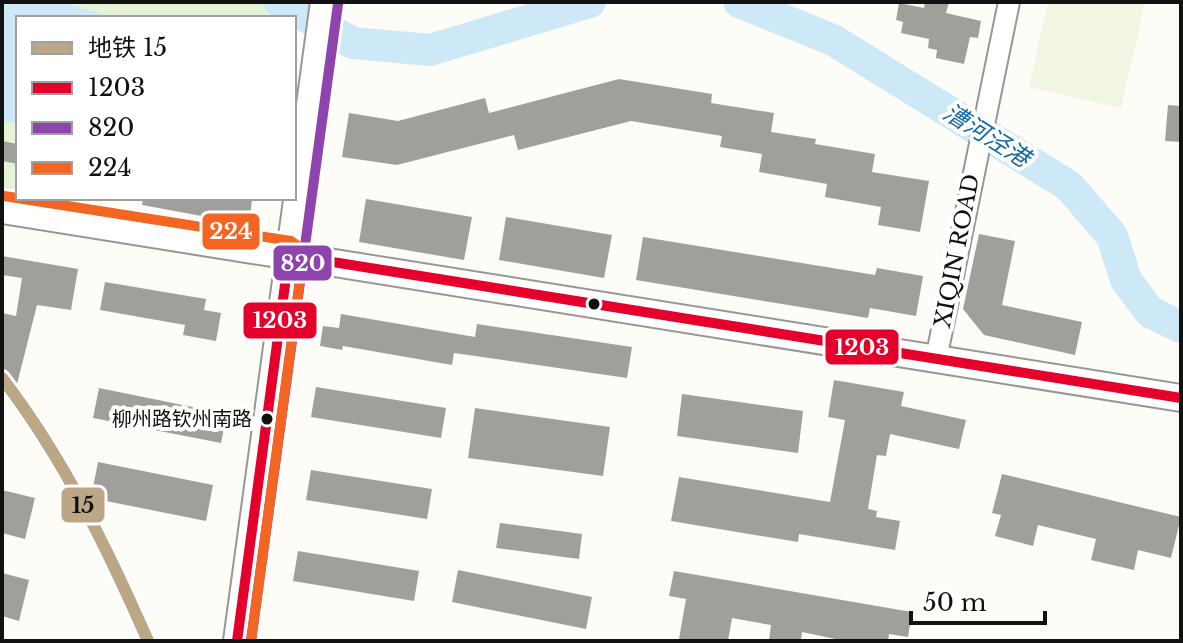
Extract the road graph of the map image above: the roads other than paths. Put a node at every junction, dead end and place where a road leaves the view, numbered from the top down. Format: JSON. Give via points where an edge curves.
{"nodes":[{"id":1,"x":324,"y":2,"type":"edge"},
{"id":2,"x":1009,"y":2,"type":"edge"},
{"id":3,"x":2,"y":210,"type":"edge"},
{"id":4,"x":289,"y":255,"type":"junction"},
{"id":5,"x":936,"y":359,"type":"junction"},
{"id":6,"x":1181,"y":398,"type":"edge"},
{"id":7,"x":237,"y":641,"type":"edge"}],
"edges":[{"from":1,"to":4,"type":"street"},
{"from":2,"to":5,"type":"street","name":"XIQIN ROAD"},
{"from":3,"to":4,"type":"street"},
{"from":4,"to":5,"type":"street"},
{"from":4,"to":7,"type":"street"},
{"from":5,"to":6,"type":"street"}]}
